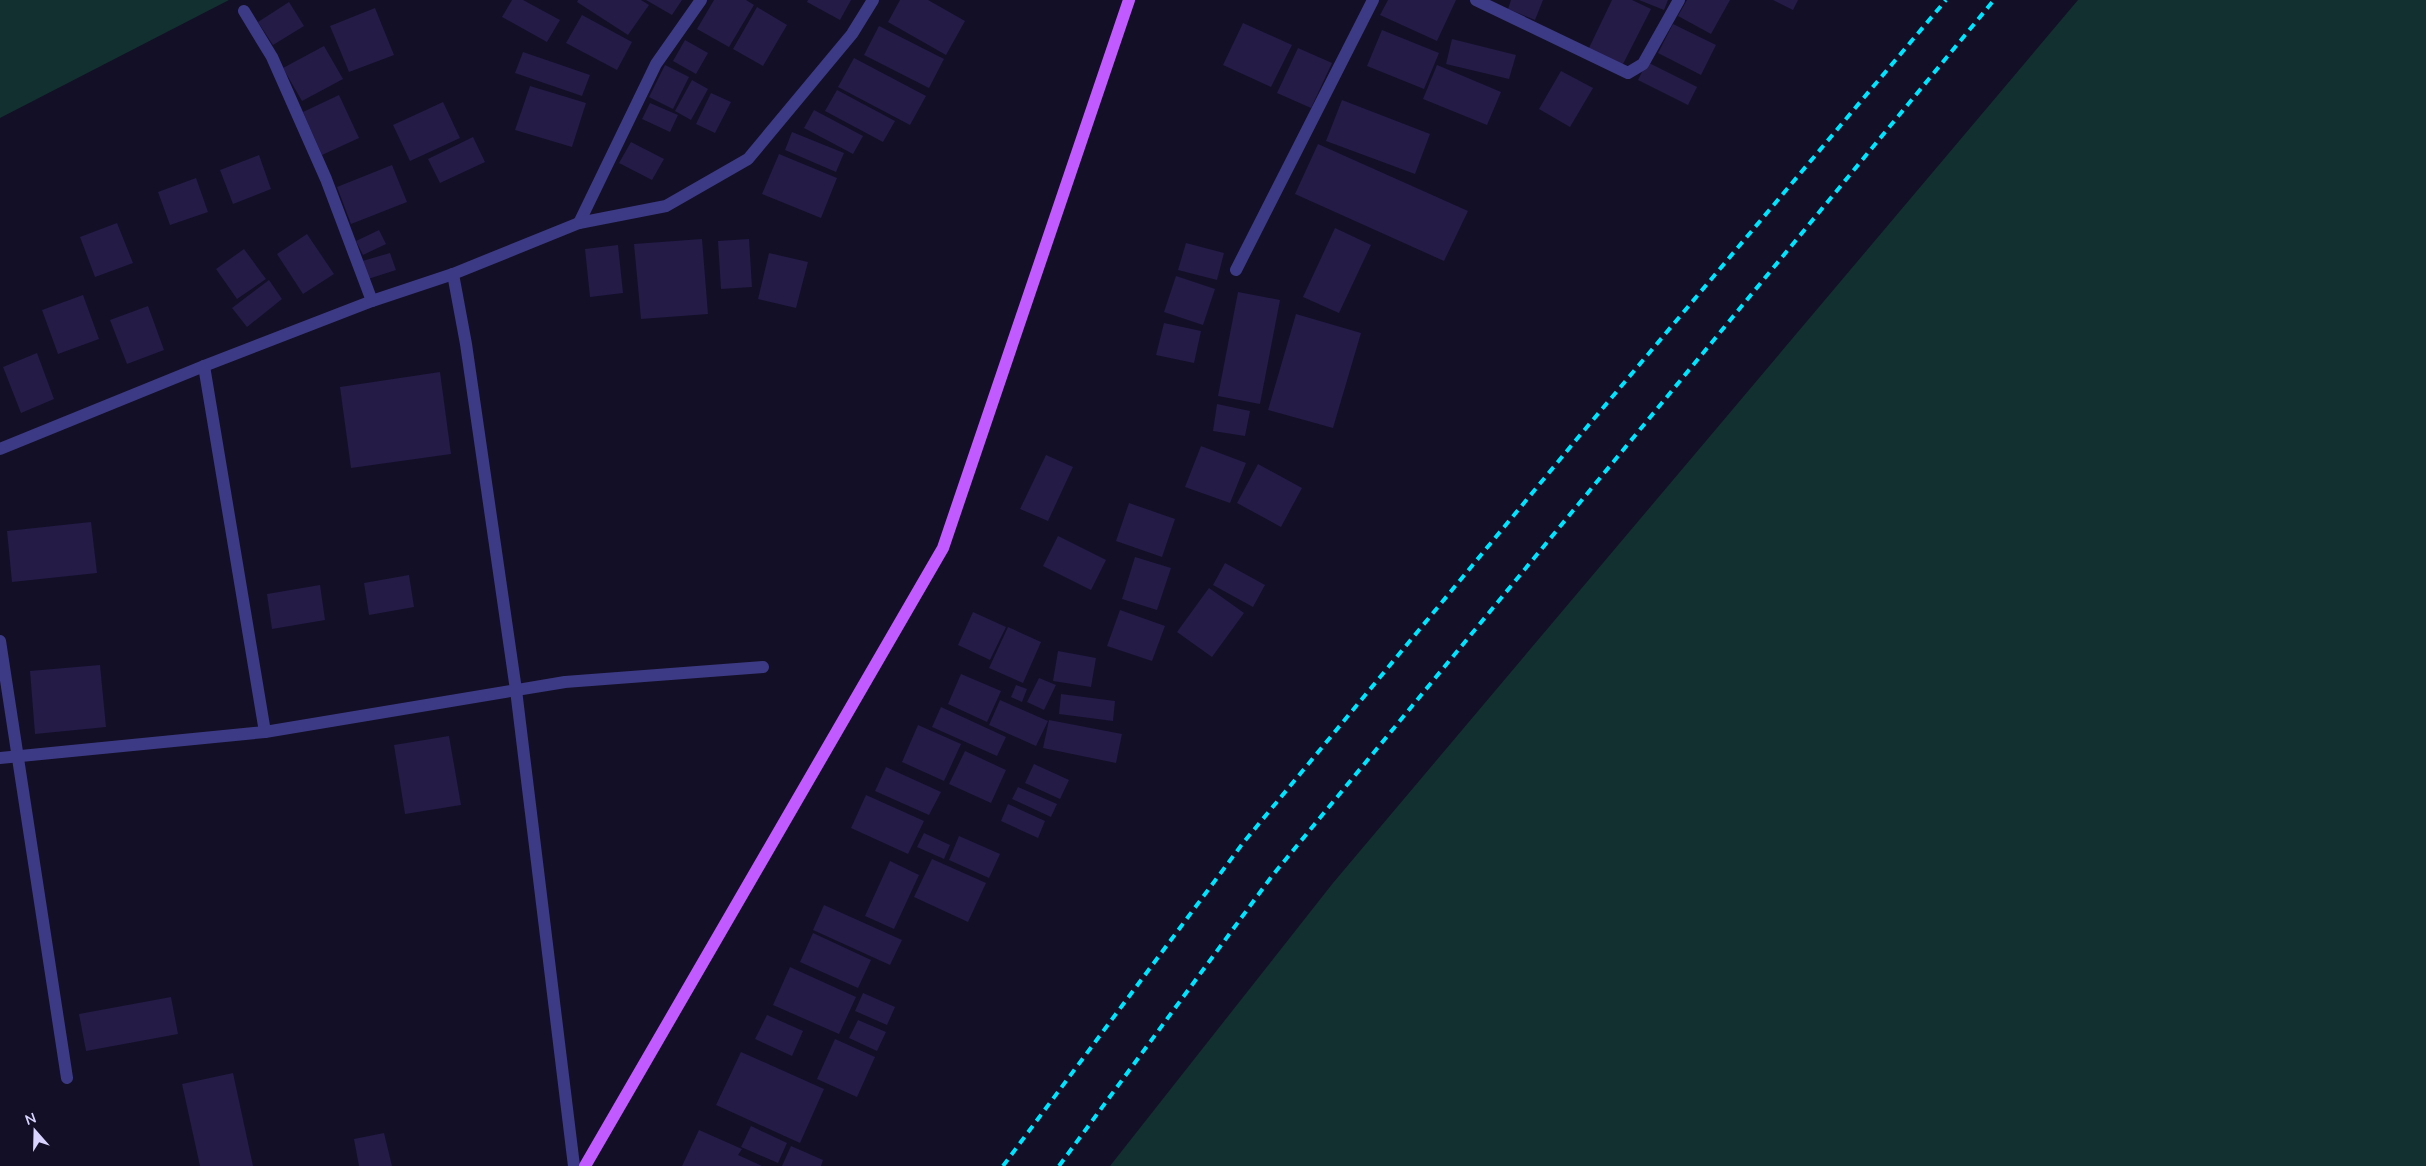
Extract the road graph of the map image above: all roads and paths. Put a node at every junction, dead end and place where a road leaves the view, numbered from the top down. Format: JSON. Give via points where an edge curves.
{"nodes":[{"id":1,"x":701,"y":0,"type":"edge"},
{"id":2,"x":873,"y":0,"type":"edge"},
{"id":3,"x":1129,"y":0,"type":"edge"},
{"id":4,"x":1373,"y":0,"type":"edge"},
{"id":5,"x":1476,"y":0,"type":"edge"},
{"id":6,"x":1679,"y":0,"type":"edge"},
{"id":7,"x":244,"y":11,"type":"dead end"},
{"id":8,"x":579,"y":223,"type":"junction"},
{"id":9,"x":1236,"y":270,"type":"dead end"},
{"id":10,"x":452,"y":274,"type":"junction"},
{"id":11,"x":372,"y":301,"type":"junction"},
{"id":12,"x":204,"y":366,"type":"junction"},
{"id":13,"x":0,"y":449,"type":"edge"},
{"id":14,"x":0,"y":641,"type":"edge"},
{"id":15,"x":763,"y":667,"type":"dead end"},
{"id":16,"x":516,"y":690,"type":"junction"},
{"id":17,"x":265,"y":732,"type":"junction"},
{"id":18,"x":17,"y":755,"type":"junction"},
{"id":19,"x":0,"y":758,"type":"edge"},
{"id":20,"x":67,"y":1078,"type":"dead end"},
{"id":21,"x":574,"y":1166,"type":"edge"},
{"id":22,"x":585,"y":1166,"type":"edge"}],
"edges":[{"from":1,"to":8,"type":"street","via":[[656,64]]},
{"from":2,"to":8,"type":"street","via":[[852,34],[748,159],[666,206]]},
{"from":3,"to":22,"type":"main road","via":[[943,548]]},
{"from":4,"to":9,"type":"street"},
{"from":5,"to":6,"type":"street","via":[[1628,74],[1643,64]]},
{"from":7,"to":11,"type":"street","via":[[272,57],[326,179]]},
{"from":8,"to":10,"type":"street"},
{"from":10,"to":11,"type":"street"},
{"from":10,"to":16,"type":"street","via":[[466,344]]},
{"from":11,"to":12,"type":"street"},
{"from":12,"to":13,"type":"street"},
{"from":12,"to":17,"type":"street"},
{"from":14,"to":18,"type":"street"},
{"from":15,"to":16,"type":"street","via":[[565,682]]},
{"from":16,"to":17,"type":"street"},
{"from":16,"to":21,"type":"street"},
{"from":17,"to":18,"type":"street"},
{"from":18,"to":19,"type":"street"},
{"from":18,"to":20,"type":"street"}]}
